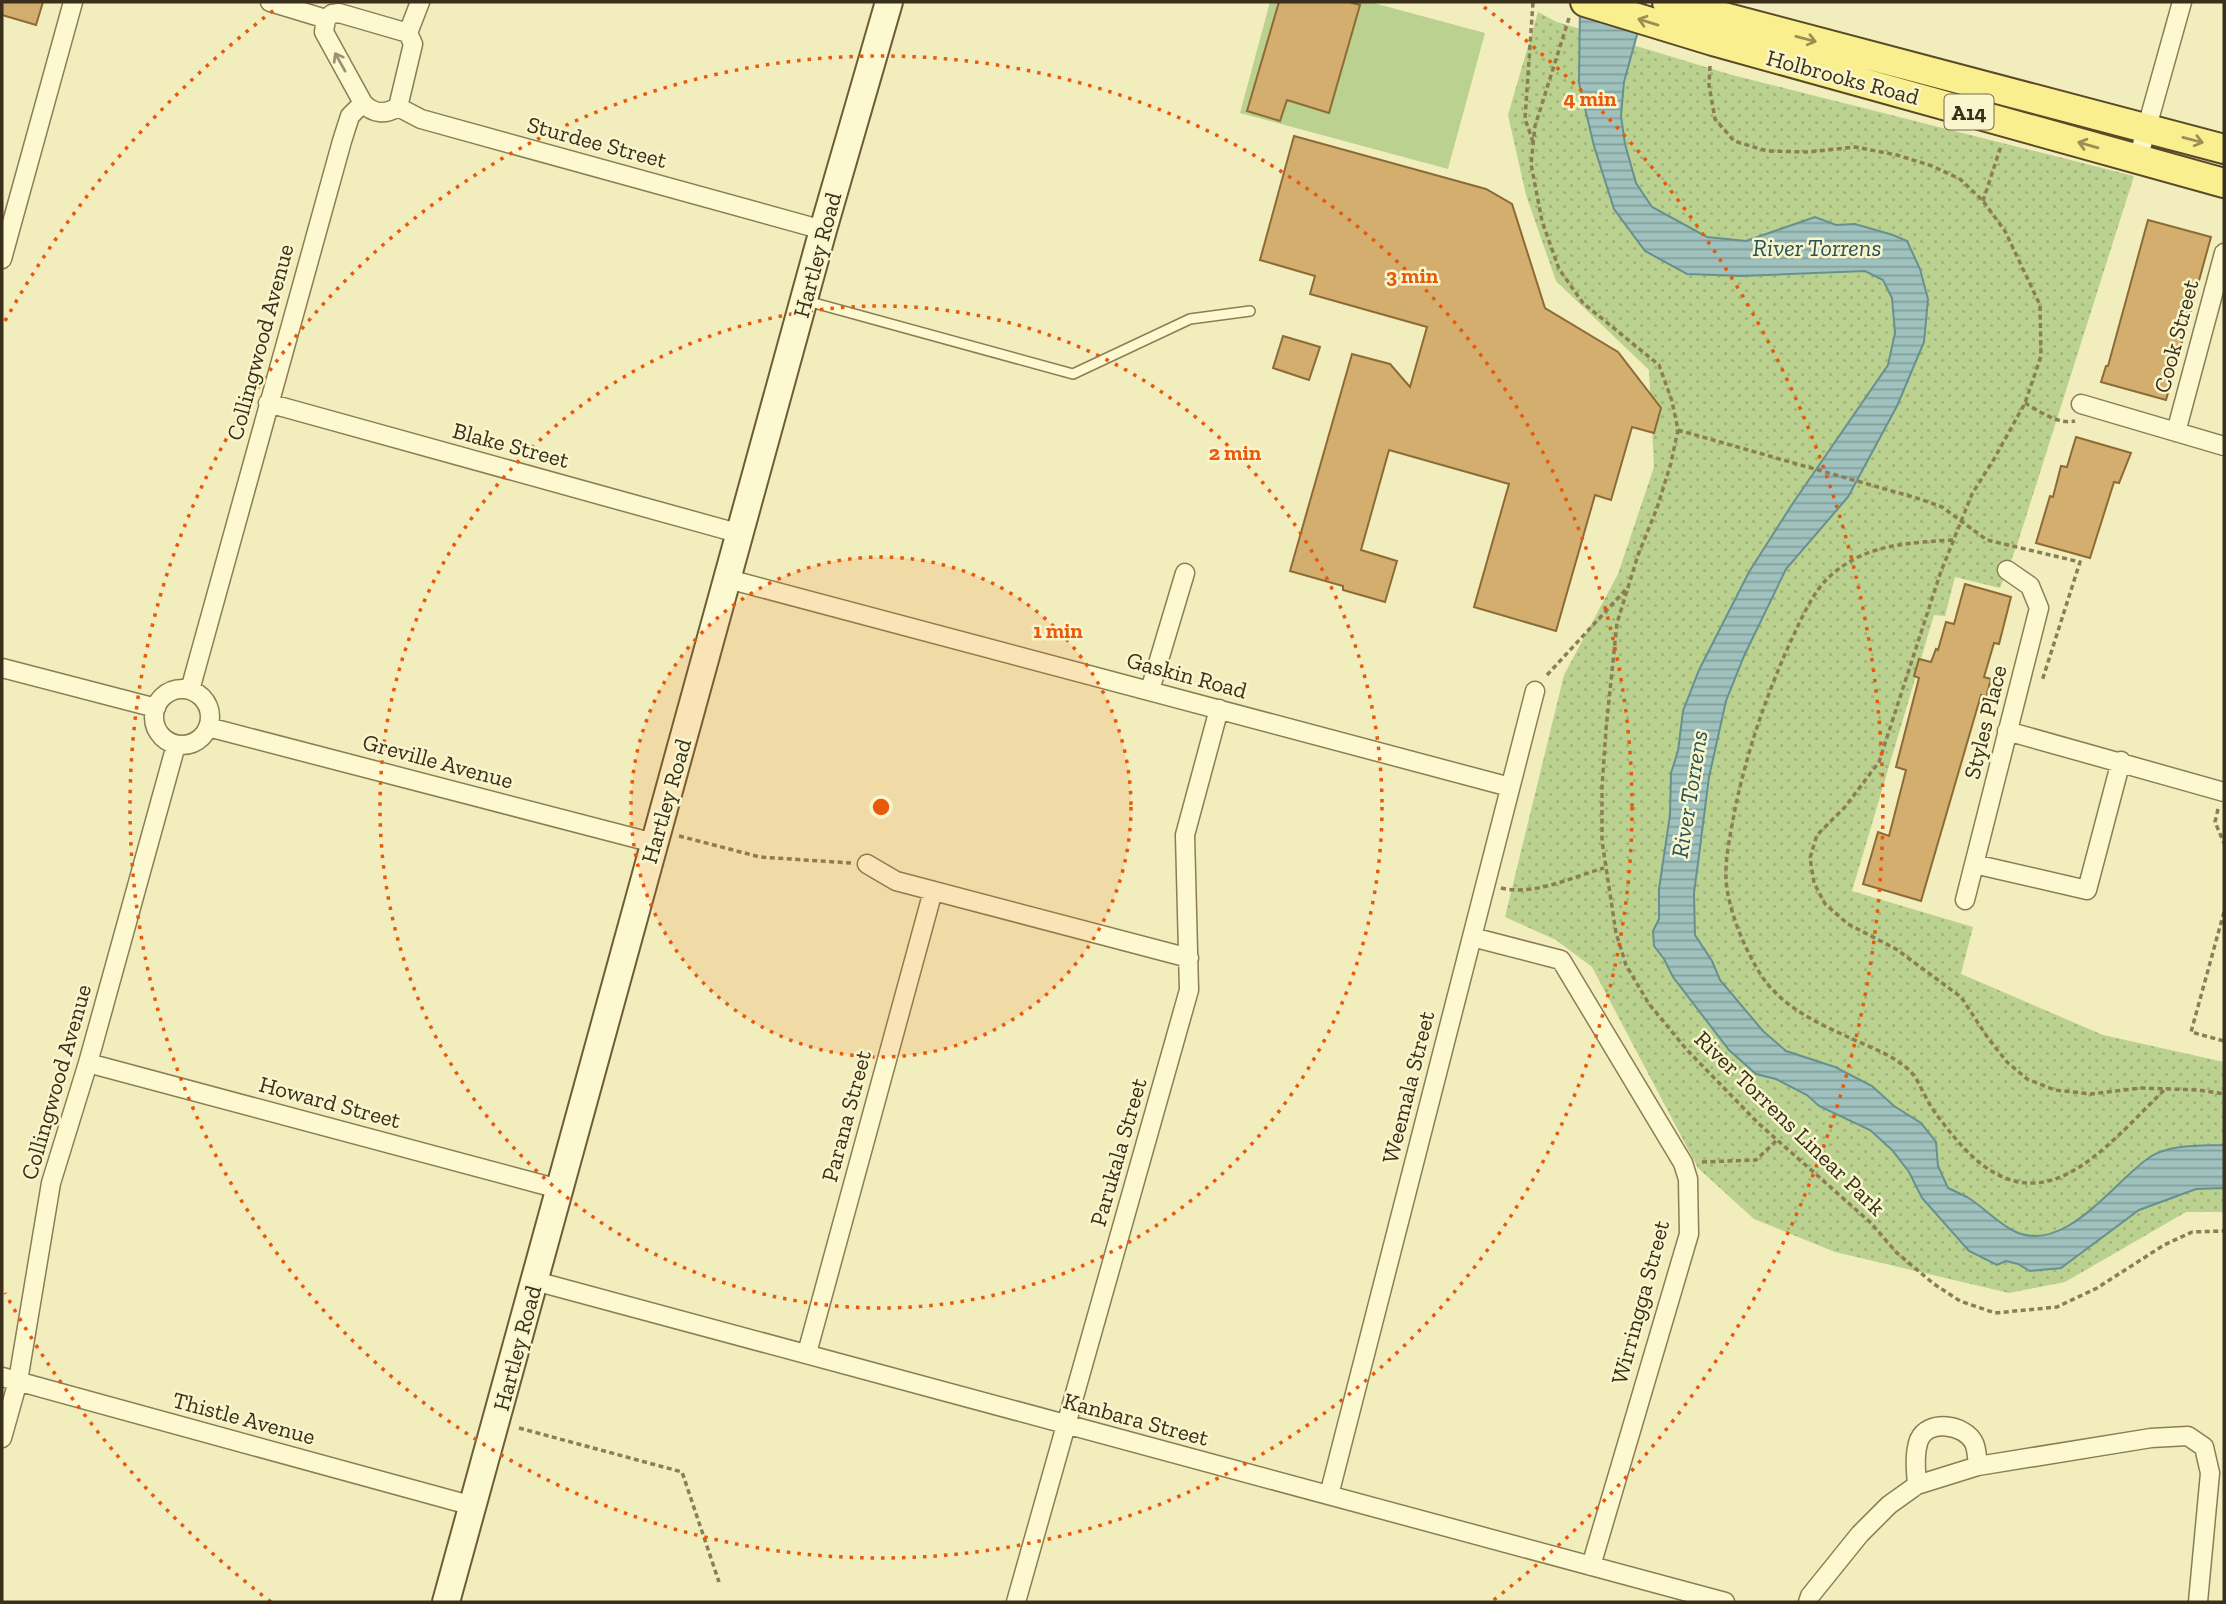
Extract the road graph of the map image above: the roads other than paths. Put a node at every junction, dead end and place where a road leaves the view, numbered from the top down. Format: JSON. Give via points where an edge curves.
{"nodes":[{"id":1,"x":73,"y":2,"type":"edge"},
{"id":2,"x":270,"y":2,"type":"edge"},
{"id":3,"x":420,"y":2,"type":"edge"},
{"id":4,"x":890,"y":2,"type":"edge"},
{"id":5,"x":1667,"y":2,"type":"edge"},
{"id":6,"x":2182,"y":2,"type":"edge"},
{"id":7,"x":1577,"y":10,"type":"edge"},
{"id":8,"x":326,"y":19,"type":"junction"},
{"id":9,"x":408,"y":33,"type":"junction"},
{"id":10,"x":363,"y":103,"type":"junction"},
{"id":11,"x":398,"y":107,"type":"junction"},
{"id":12,"x":2146,"y":128,"type":"junction"},
{"id":13,"x":2224,"y":149,"type":"edge"},
{"id":14,"x":2138,"y":159,"type":"junction"},
{"id":15,"x":2224,"y":183,"type":"edge"},
{"id":16,"x":823,"y":230,"type":"junction"},
{"id":17,"x":2224,"y":253,"type":"edge"},
{"id":18,"x":2,"y":259,"type":"edge"},
{"id":19,"x":805,"y":300,"type":"junction"},
{"id":20,"x":1250,"y":311,"type":"dead end"},
{"id":21,"x":268,"y":403,"type":"junction"},
{"id":22,"x":2081,"y":404,"type":"dead end"},
{"id":23,"x":2176,"y":432,"type":"junction"},
{"id":24,"x":2224,"y":446,"type":"edge"},
{"id":25,"x":741,"y":534,"type":"junction"},
{"id":26,"x":2007,"y":570,"type":"dead end"},
{"id":27,"x":1185,"y":573,"type":"dead end"},
{"id":28,"x":728,"y":579,"type":"junction"},
{"id":29,"x":2,"y":668,"type":"edge"},
{"id":30,"x":190,"y":690,"type":"junction"},
{"id":31,"x":1150,"y":690,"type":"junction"},
{"id":32,"x":1535,"y":691,"type":"road end"},
{"id":33,"x":156,"y":708,"type":"junction"},
{"id":34,"x":1219,"y":709,"type":"junction"},
{"id":35,"x":208,"y":727,"type":"junction"},
{"id":36,"x":2007,"y":731,"type":"junction"},
{"id":37,"x":176,"y":745,"type":"junction"},
{"id":38,"x":2120,"y":761,"type":"junction"},
{"id":39,"x":1510,"y":787,"type":"junction"},
{"id":40,"x":2224,"y":792,"type":"edge"},
{"id":41,"x":656,"y":837,"type":"junction"},
{"id":42,"x":867,"y":864,"type":"road end"},
{"id":43,"x":1974,"y":864,"type":"junction"},
{"id":44,"x":933,"y":891,"type":"junction"},
{"id":45,"x":1965,"y":900,"type":"dead end"},
{"id":46,"x":1472,"y":937,"type":"junction"},
{"id":47,"x":1189,"y":958,"type":"junction"},
{"id":48,"x":88,"y":1063,"type":"junction"},
{"id":49,"x":559,"y":1189,"type":"junction"},
{"id":50,"x":535,"y":1281,"type":"junction"},
{"id":51,"x":807,"y":1353,"type":"junction"},
{"id":52,"x":10,"y":1379,"type":"edge"},
{"id":53,"x":1067,"y":1426,"type":"junction"},
{"id":54,"x":2,"y":1438,"type":"edge"},
{"id":55,"x":1978,"y":1466,"type":"junction"},
{"id":56,"x":1917,"y":1485,"type":"junction"},
{"id":57,"x":1329,"y":1495,"type":"junction"},
{"id":58,"x":473,"y":1506,"type":"junction"},
{"id":59,"x":1591,"y":1566,"type":"junction"},
{"id":60,"x":446,"y":1602,"type":"edge"},
{"id":61,"x":1016,"y":1602,"type":"edge"},
{"id":62,"x":1725,"y":1602,"type":"edge"},
{"id":63,"x":1808,"y":1602,"type":"edge"},
{"id":64,"x":2198,"y":1602,"type":"edge"}],
"edges":[{"from":1,"to":18,"type":"street"},
{"from":2,"to":8,"type":"street"},
{"from":3,"to":9,"type":"street"},
{"from":4,"to":16,"type":"street","name":"Hartley Road"},
{"from":5,"to":12,"type":"main road","name":"Holbrooks Road","number":"A14","one_way":true},
{"from":6,"to":12,"type":"street"},
{"from":14,"to":7,"type":"main road","name":"Holbrooks Road","number":"A14","one_way":true,"via":[[1713,41]]},
{"from":8,"to":9,"type":"street","via":[[339,13]]},
{"from":10,"to":8,"type":"street","one_way":true,"via":[[324,32]]},
{"from":9,"to":11,"type":"street","via":[[413,44]]},
{"from":10,"to":11,"type":"street","name":"Sturdee Street","via":[[377,113]]},
{"from":10,"to":21,"type":"street","name":"Collingwood Avenue","via":[[350,116],[341,141]]},
{"from":11,"to":16,"type":"street","name":"Sturdee Street","via":[[421,119]]},
{"from":12,"to":13,"type":"main road","name":"Holbrooks Road","number":"A14","one_way":true},
{"from":12,"to":14,"type":"street"},
{"from":14,"to":15,"type":"main road","name":"Holbrooks Road","number":"A14"},
{"from":16,"to":19,"type":"street","name":"Hartley Road"},
{"from":17,"to":23,"type":"street","name":"Cook Street"},
{"from":19,"to":20,"type":"lane","via":[[1073,374],[1190,319]]},
{"from":19,"to":25,"type":"street","name":"Hartley Road"},
{"from":21,"to":25,"type":"street","name":"Blake Street"},
{"from":21,"to":30,"type":"street","name":"Collingwood Avenue"},
{"from":22,"to":23,"type":"street"},
{"from":23,"to":24,"type":"street"},
{"from":25,"to":28,"type":"street","name":"Hartley Road"},
{"from":26,"to":36,"type":"street","name":"Styles Place","via":[[2030,586],[2039,608]]},
{"from":27,"to":31,"type":"street"},
{"from":28,"to":31,"type":"street","name":"Gaskin Road"},
{"from":28,"to":41,"type":"street","name":"Hartley Road"},
{"from":29,"to":33,"type":"street"},
{"from":30,"to":33,"type":"street","via":[[169,692]]},
{"from":30,"to":35,"type":"street","via":[[206,702]]},
{"from":31,"to":34,"type":"street","name":"Gaskin Road"},
{"from":32,"to":39,"type":"street","name":"Weemala Street"},
{"from":33,"to":37,"type":"street","via":[[158,731]]},
{"from":34,"to":39,"type":"street","name":"Gaskin Road"},
{"from":34,"to":47,"type":"street","name":"Parukala Street","via":[[1185,835]]},
{"from":35,"to":37,"type":"street","via":[[199,739]]},
{"from":35,"to":41,"type":"street","name":"Greville Avenue"},
{"from":36,"to":38,"type":"street"},
{"from":36,"to":43,"type":"street","name":"Styles Place"},
{"from":37,"to":48,"type":"street","name":"Collingwood Avenue"},
{"from":38,"to":40,"type":"street"},
{"from":38,"to":43,"type":"street","via":[[2087,890]]},
{"from":39,"to":46,"type":"street","name":"Weemala Street"},
{"from":41,"to":49,"type":"street","name":"Hartley Road"},
{"from":42,"to":44,"type":"street","via":[[896,881]]},
{"from":43,"to":45,"type":"street","name":"Styles Place"},
{"from":44,"to":47,"type":"street"},
{"from":44,"to":51,"type":"street","name":"Parana Street"},
{"from":46,"to":57,"type":"street","name":"Weemala Street"},
{"from":46,"to":59,"type":"street","name":"Wirringga Street","via":[[1561,960],[1683,1163],[1688,1179],[1689,1234]]},
{"from":47,"to":53,"type":"street","name":"Parukala Street","via":[[1189,989]]},
{"from":48,"to":49,"type":"street","name":"Howard Street"},
{"from":48,"to":52,"type":"street","name":"Collingwood Avenue","via":[[51,1183]]},
{"from":49,"to":50,"type":"street","name":"Hartley Road"},
{"from":50,"to":51,"type":"street","name":"Kanbara Street"},
{"from":50,"to":58,"type":"street","name":"Hartley Road"},
{"from":51,"to":53,"type":"street","name":"Kanbara Street"},
{"from":52,"to":54,"type":"street","name":"Collingwood Avenue"},
{"from":52,"to":58,"type":"street","name":"Thistle Avenue"},
{"from":53,"to":57,"type":"street","name":"Kanbara Street"},
{"from":53,"to":61,"type":"street","name":"Parukala Street"},
{"from":55,"to":56,"type":"street"},
{"from":55,"to":56,"type":"street","via":[[1975,1443],[1962,1430],[1931,1428],[1920,1438]]},
{"from":55,"to":64,"type":"street","via":[[2188,1436],[2204,1447],[2210,1473]]},
{"from":56,"to":63,"type":"street","via":[[1860,1534]]},
{"from":57,"to":59,"type":"street","name":"Kanbara Street"},
{"from":58,"to":60,"type":"street","name":"Hartley Road"},
{"from":59,"to":62,"type":"street","name":"Kanbara Street"}]}
